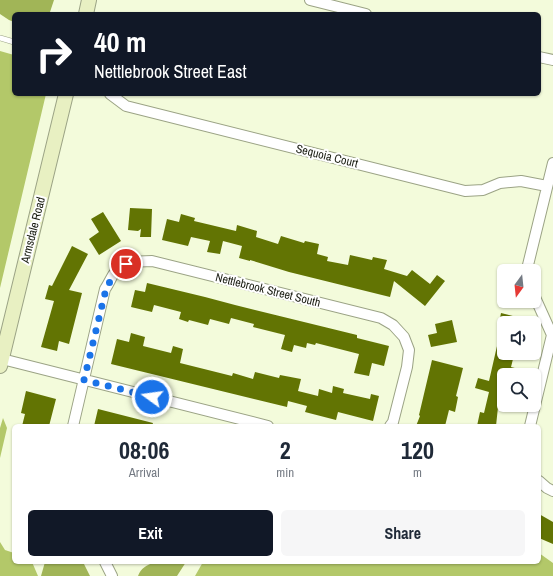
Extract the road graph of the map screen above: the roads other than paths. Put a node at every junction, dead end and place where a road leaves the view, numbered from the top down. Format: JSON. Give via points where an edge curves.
{"nodes":[{"id":1,"x":89,"y":0,"type":"edge"},
{"id":2,"x":310,"y":0,"type":"edge"},
{"id":3,"x":86,"y":12,"type":"edge"},
{"id":4,"x":358,"y":12,"type":"edge"},
{"id":5,"x":0,"y":38,"type":"edge"},
{"id":6,"x":12,"y":41,"type":"edge"},
{"id":7,"x":541,"y":57,"type":"edge"},
{"id":8,"x":553,"y":60,"type":"edge"},
{"id":9,"x":66,"y":96,"type":"edge"},
{"id":10,"x":113,"y":96,"type":"edge"},
{"id":11,"x":553,"y":163,"type":"edge"},
{"id":12,"x":547,"y":186,"type":"junction"},
{"id":13,"x":528,"y":264,"type":"edge"},
{"id":14,"x":540,"y":308,"type":"edge"},
{"id":15,"x":552,"y":335,"type":"edge"},
{"id":16,"x":1,"y":362,"type":"edge"},
{"id":17,"x":84,"y":380,"type":"junction"},
{"id":18,"x":73,"y":424,"type":"edge"},
{"id":19,"x":260,"y":424,"type":"edge"},
{"id":20,"x":392,"y":424,"type":"edge"},
{"id":21,"x":530,"y":424,"type":"edge"},
{"id":22,"x":541,"y":483,"type":"edge"},
{"id":23,"x":553,"y":491,"type":"edge"},
{"id":24,"x":106,"y":564,"type":"edge"},
{"id":25,"x":112,"y":576,"type":"edge"}],
"edges":[{"from":1,"to":3,"type":"street"},
{"from":2,"to":4,"type":"street"},
{"from":5,"to":6,"type":"lane"},
{"from":7,"to":8,"type":"street"},
{"from":9,"to":16,"type":"street","name":"Armsdale Road"},
{"from":10,"to":12,"type":"street","name":"Sequoia Court","via":[[126,106],[465,191],[483,190],[500,183],[521,181]]},
{"from":11,"to":12,"type":"street"},
{"from":12,"to":13,"type":"street"},
{"from":14,"to":15,"type":"street"},
{"from":15,"to":21,"type":"street"},
{"from":16,"to":17,"type":"street"},
{"from":17,"to":18,"type":"street"},
{"from":17,"to":19,"type":"street"},
{"from":17,"to":20,"type":"street","name":"Nettlebrook Street South","via":[[106,289],[114,274],[126,264],[152,261],[381,318],[393,325],[404,337],[409,350]]},
{"from":22,"to":23,"type":"street"},
{"from":24,"to":25,"type":"street"}]}
